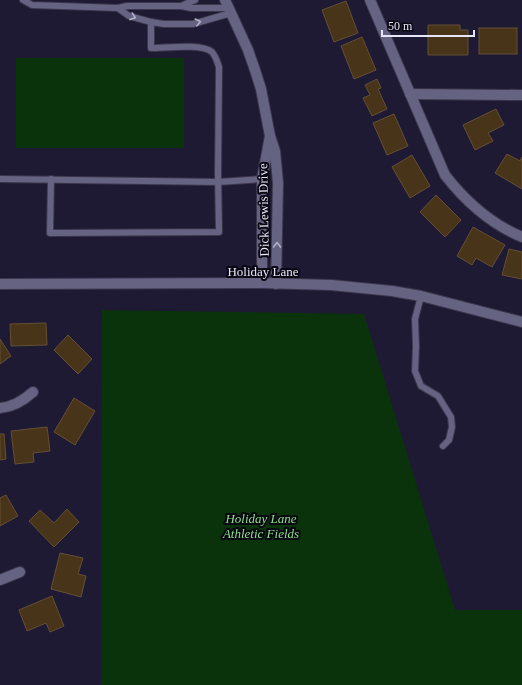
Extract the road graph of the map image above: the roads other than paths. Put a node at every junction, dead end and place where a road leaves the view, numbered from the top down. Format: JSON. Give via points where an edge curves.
{"nodes":[{"id":1,"x":23,"y":0,"type":"edge"},
{"id":2,"x":195,"y":0,"type":"edge"},
{"id":3,"x":370,"y":0,"type":"edge"},
{"id":4,"x":181,"y":6,"type":"junction"},
{"id":5,"x":228,"y":7,"type":"edge"},
{"id":6,"x":118,"y":8,"type":"junction"},
{"id":7,"x":151,"y":22,"type":"junction"},
{"id":8,"x":410,"y":94,"type":"junction"},
{"id":9,"x":522,"y":95,"type":"edge"},
{"id":10,"x":270,"y":136,"type":"junction"},
{"id":11,"x":0,"y":179,"type":"edge"},
{"id":12,"x":51,"y":179,"type":"junction"},
{"id":13,"x":262,"y":179,"type":"junction"},
{"id":14,"x":218,"y":182,"type":"junction"},
{"id":15,"x":522,"y":238,"type":"edge"},
{"id":16,"x":262,"y":283,"type":"junction"},
{"id":17,"x":0,"y":284,"type":"edge"},
{"id":18,"x":276,"y":284,"type":"junction"},
{"id":19,"x":421,"y":296,"type":"junction"},
{"id":20,"x":522,"y":322,"type":"edge"},
{"id":21,"x":33,"y":392,"type":"dead end"},
{"id":22,"x":0,"y":408,"type":"edge"},
{"id":23,"x":443,"y":446,"type":"dead end"},
{"id":24,"x":20,"y":572,"type":"dead end"},
{"id":25,"x":0,"y":580,"type":"edge"}],
"edges":[{"from":1,"to":6,"type":"lane","via":[[32,5]]},
{"from":2,"to":4,"type":"lane"},
{"from":3,"to":8,"type":"street"},
{"from":4,"to":5,"type":"lane"},
{"from":4,"to":6,"type":"lane"},
{"from":7,"to":5,"type":"lane","one_way":true,"via":[[193,24]]},
{"from":5,"to":10,"type":"street","name":"Dick Lewis Drive","via":[[255,70]]},
{"from":6,"to":7,"type":"lane","one_way":true,"via":[[129,16]]},
{"from":7,"to":14,"type":"lane","via":[[152,48],[202,48],[211,51],[216,58],[219,67]]},
{"from":8,"to":9,"type":"street"},
{"from":8,"to":15,"type":"street","via":[[445,175],[481,213],[505,230]]},
{"from":10,"to":13,"type":"street","name":"Dick Lewis Drive"},
{"from":18,"to":10,"type":"street","name":"Dick Lewis Drive","one_way":true,"via":[[278,183],[275,151]]},
{"from":11,"to":12,"type":"lane"},
{"from":12,"to":14,"type":"lane"},
{"from":12,"to":14,"type":"lane","via":[[50,233],[220,232]]},
{"from":13,"to":14,"type":"lane"},
{"from":13,"to":16,"type":"street","name":"Dick Lewis Drive"},
{"from":16,"to":17,"type":"street","name":"Holiday Lane"},
{"from":16,"to":18,"type":"street","name":"Holiday Lane"},
{"from":18,"to":19,"type":"street","name":"Holiday Lane","via":[[358,287]]},
{"from":19,"to":20,"type":"street","name":"Holiday Lane"},
{"from":19,"to":23,"type":"lane","via":[[415,319],[415,371],[421,386],[438,396],[451,417],[451,433]]},
{"from":21,"to":22,"type":"street","via":[[24,400]]},
{"from":24,"to":25,"type":"street"}]}
